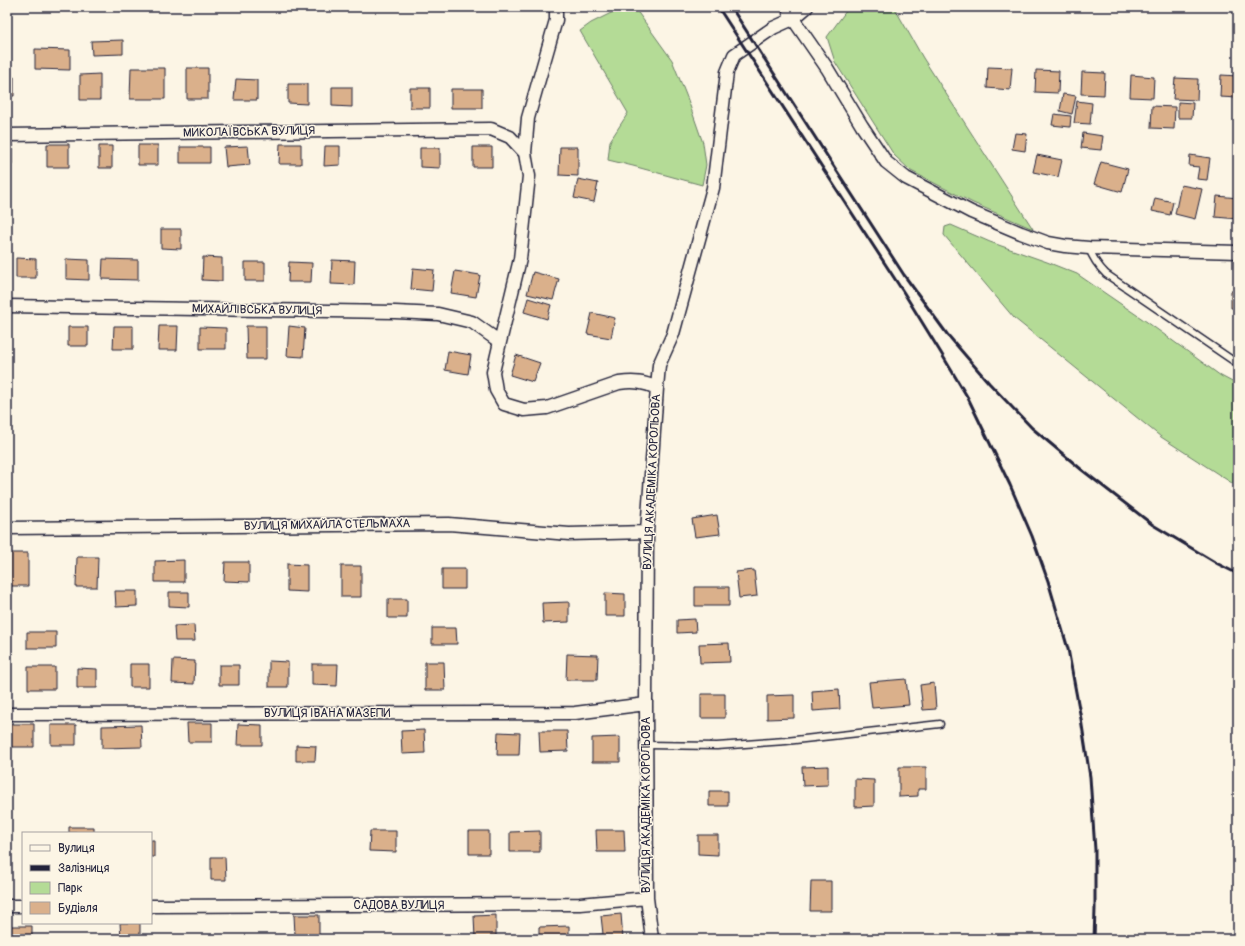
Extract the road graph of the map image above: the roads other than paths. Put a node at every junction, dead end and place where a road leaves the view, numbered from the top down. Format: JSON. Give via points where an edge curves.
{"nodes":[{"id":1,"x":556,"y":7,"type":"edge"},
{"id":2,"x":807,"y":7,"type":"edge"},
{"id":3,"x":791,"y":13,"type":"edge"},
{"id":4,"x":7,"y":135,"type":"edge"},
{"id":5,"x":526,"y":153,"type":"junction"},
{"id":6,"x":1089,"y":248,"type":"junction"},
{"id":7,"x":1238,"y":252,"type":"edge"},
{"id":8,"x":7,"y":306,"type":"edge"},
{"id":9,"x":500,"y":342,"type":"junction"},
{"id":10,"x":1238,"y":364,"type":"edge"},
{"id":11,"x":657,"y":388,"type":"junction"},
{"id":12,"x":7,"y":528,"type":"edge"},
{"id":13,"x":647,"y":532,"type":"junction"},
{"id":14,"x":646,"y":704,"type":"junction"},
{"id":15,"x":7,"y":714,"type":"edge"},
{"id":16,"x":940,"y":724,"type":"dead end"},
{"id":17,"x":646,"y":745,"type":"junction"},
{"id":18,"x":647,"y":898,"type":"junction"},
{"id":19,"x":7,"y":906,"type":"edge"},
{"id":20,"x":22,"y":906,"type":"edge"},
{"id":21,"x":152,"y":906,"type":"edge"},
{"id":22,"x":652,"y":939,"type":"edge"}],
"edges":[{"from":1,"to":5,"type":"street","name":"ВУЛИЦЯ АКАДЕМІКА КОРОЛЬОВА","via":[[556,20],[528,118]]},
{"from":2,"to":3,"type":"street"},
{"from":3,"to":6,"type":"street","via":[[886,162],[906,178],[971,212],[1021,233],[1048,243]]},
{"from":3,"to":11,"type":"street","via":[[734,54],[726,72],[713,188],[674,334],[659,365]]},
{"from":4,"to":5,"type":"street","name":"МИКОЛАЇВСЬКА ВУЛИЦЯ","via":[[491,129],[510,137]]},
{"from":5,"to":9,"type":"street","name":"ВУЛИЦЯ АКАДЕМІКА КОРОЛЬОВА","via":[[529,176],[520,259]]},
{"from":6,"to":7,"type":"street"},
{"from":6,"to":10,"type":"lane","via":[[1093,258],[1106,274]]},
{"from":8,"to":9,"type":"street","name":"МИХАЙЛІВСЬКА ВУЛИЦЯ","via":[[438,314],[472,322]]},
{"from":9,"to":11,"type":"street","name":"ВУЛИЦЯ АКАДЕМІКА КОРОЛЬОВА","via":[[494,372],[496,390],[504,404],[524,410],[547,408],[632,381]]},
{"from":11,"to":13,"type":"street","name":"ВУЛИЦЯ АКАДЕМІКА КОРОЛЬОВА"},
{"from":12,"to":13,"type":"street","name":"ВУЛИЦЯ МИХАЙЛА СТЕЛЬМАХА","via":[[449,524],[569,534]]},
{"from":13,"to":14,"type":"street","name":"ВУЛИЦЯ АКАДЕМІКА КОРОЛЬОВА"},
{"from":14,"to":15,"type":"street","name":"ВУЛИЦЯ ІВАНА МАЗЕПИ","via":[[575,713]]},
{"from":14,"to":17,"type":"street","name":"ВУЛИЦЯ АКАДЕМІКА КОРОЛЬОВА"},
{"from":16,"to":17,"type":"lane","via":[[725,746]]},
{"from":17,"to":18,"type":"street","name":"ВУЛИЦЯ АКАДЕМІКА КОРОЛЬОВА"},
{"from":18,"to":21,"type":"street","name":"САДОВА ВУЛИЦЯ","via":[[580,904]]},
{"from":18,"to":22,"type":"street","name":"ВУЛИЦЯ АКАДЕМІКА КОРОЛЬОВА"},
{"from":19,"to":20,"type":"street"}]}
